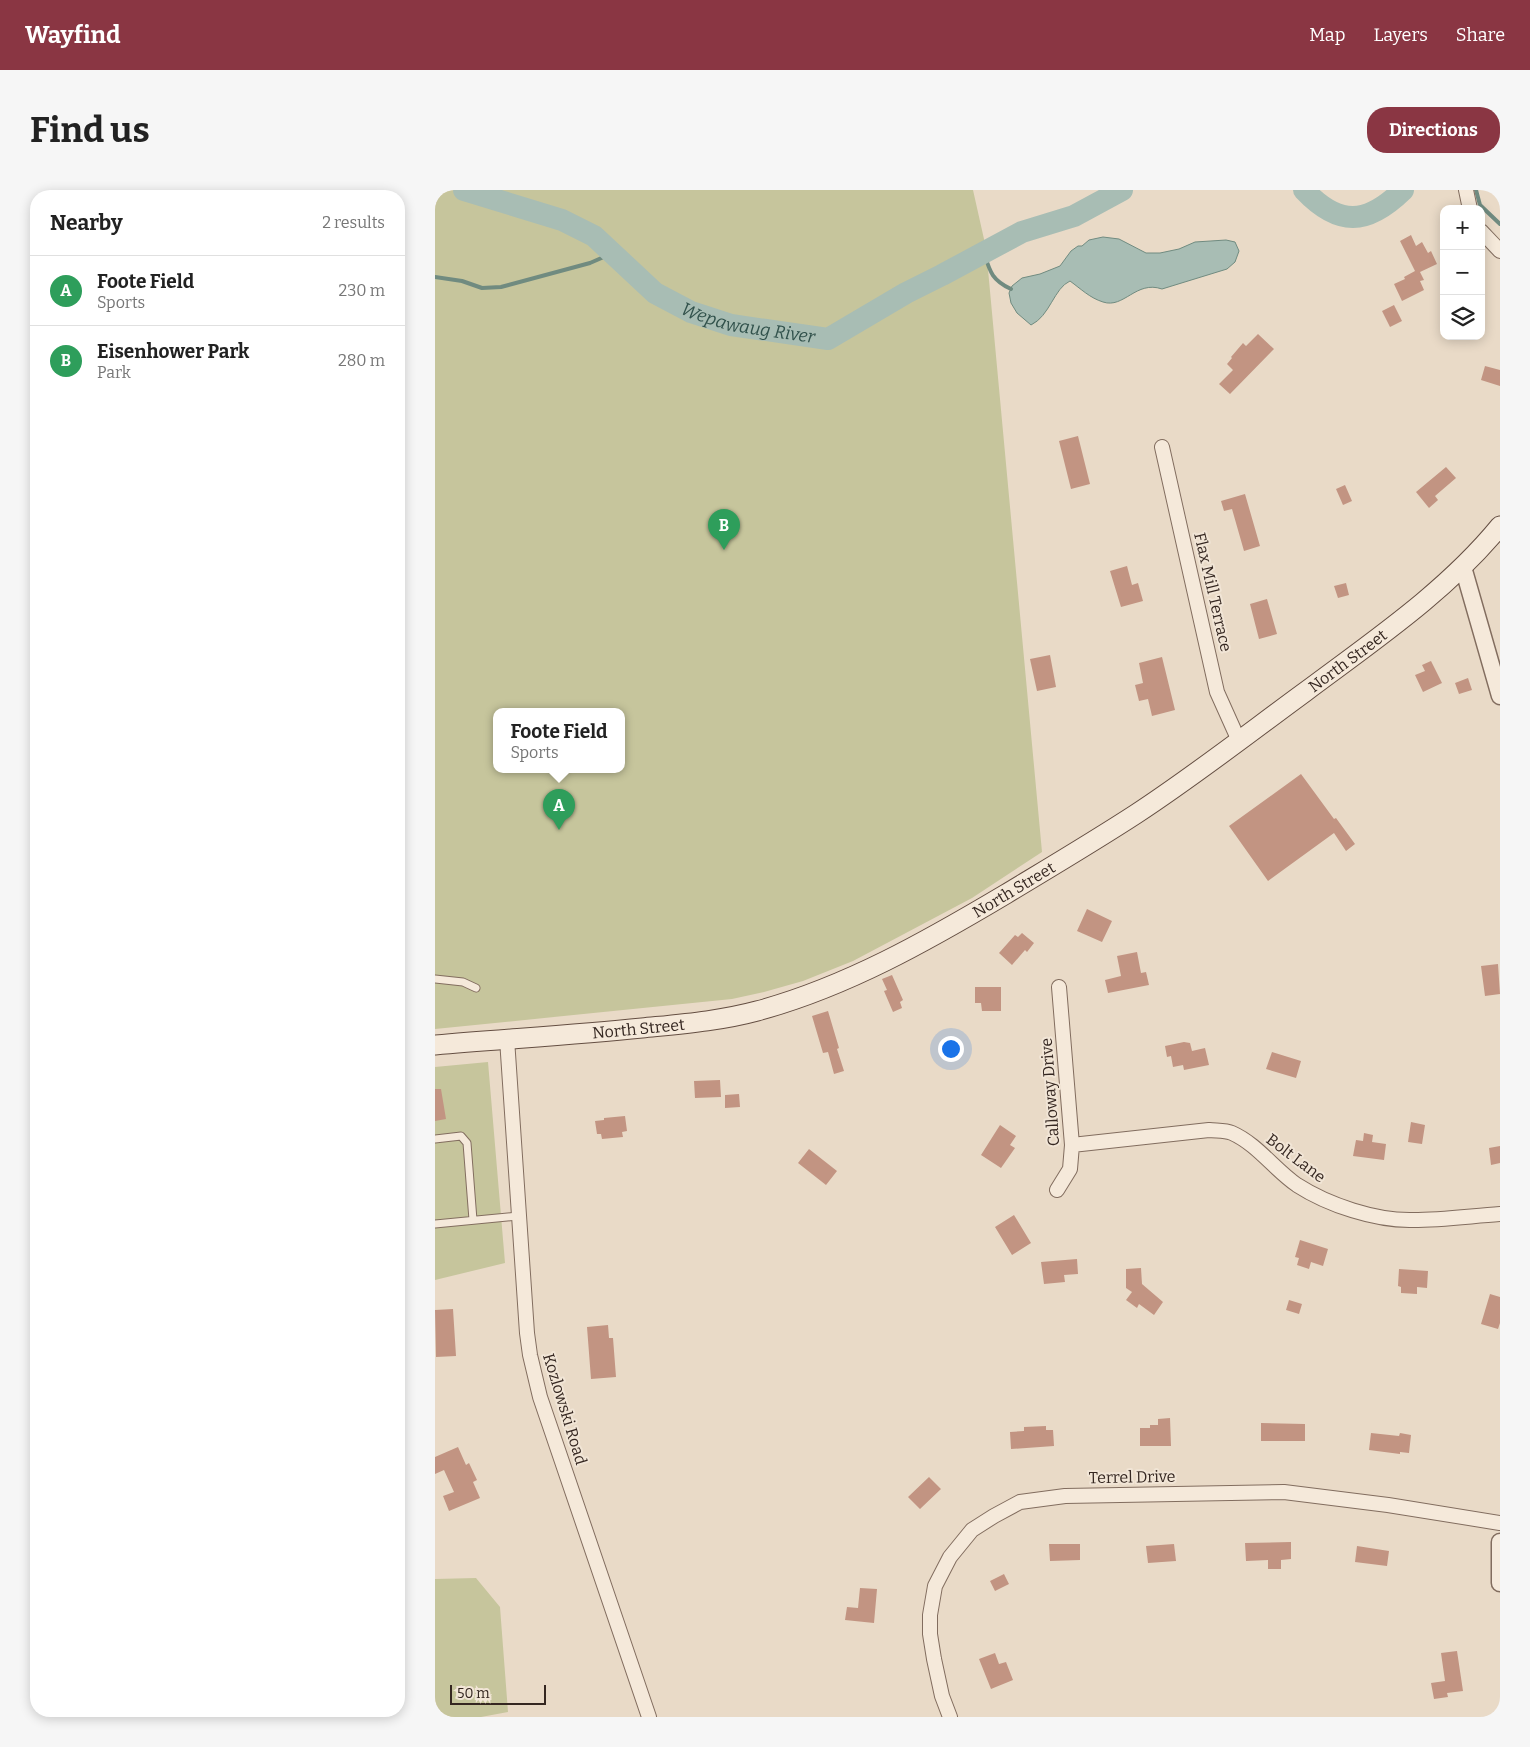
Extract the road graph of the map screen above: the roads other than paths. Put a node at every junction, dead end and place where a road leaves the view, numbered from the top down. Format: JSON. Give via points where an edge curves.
{"nodes":[{"id":1,"x":1466,"y":190,"type":"edge"},
{"id":2,"x":1469,"y":205,"type":"edge"},
{"id":3,"x":1485,"y":235,"type":"edge"},
{"id":4,"x":1500,"y":250,"type":"edge"},
{"id":5,"x":1161,"y":447,"type":"dead end"},
{"id":6,"x":1500,"y":526,"type":"edge"},
{"id":7,"x":1463,"y":567,"type":"junction"},
{"id":8,"x":1500,"y":696,"type":"edge"},
{"id":9,"x":1239,"y":741,"type":"junction"},
{"id":10,"x":435,"y":978,"type":"edge"},
{"id":11,"x":1059,"y":987,"type":"dead end"},
{"id":12,"x":476,"y":988,"type":"dead end"},
{"id":13,"x":507,"y":1039,"type":"junction"},
{"id":14,"x":435,"y":1045,"type":"edge"},
{"id":15,"x":435,"y":1139,"type":"edge"},
{"id":16,"x":1072,"y":1145,"type":"junction"},
{"id":17,"x":1057,"y":1190,"type":"dead end"},
{"id":18,"x":1500,"y":1214,"type":"edge"},
{"id":19,"x":518,"y":1216,"type":"junction"},
{"id":20,"x":473,"y":1220,"type":"junction"},
{"id":21,"x":435,"y":1224,"type":"edge"},
{"id":22,"x":1500,"y":1523,"type":"edge"},
{"id":23,"x":1500,"y":1542,"type":"edge"},
{"id":24,"x":1500,"y":1583,"type":"edge"},
{"id":25,"x":649,"y":1717,"type":"edge"},
{"id":26,"x":951,"y":1717,"type":"edge"}],
"edges":[{"from":1,"to":2,"type":"street"},
{"from":3,"to":4,"type":"street"},
{"from":5,"to":9,"type":"street","name":"Flax Mill Terrace","via":[[1217,692]]},
{"from":6,"to":7,"type":"main road","name":"North Street"},
{"from":7,"to":8,"type":"street"},
{"from":7,"to":9,"type":"main road","name":"North Street","via":[[1419,605]]},
{"from":9,"to":13,"type":"main road","name":"North Street","via":[[1137,813],[985,906],[906,951],[817,992],[716,1020]]},
{"from":10,"to":12,"type":"lane","via":[[463,982]]},
{"from":11,"to":16,"type":"street","name":"Calloway Drive"},
{"from":13,"to":14,"type":"main road","name":"North Street"},
{"from":13,"to":19,"type":"street","name":"Kozlowski Road"},
{"from":15,"to":20,"type":"lane","via":[[461,1136],[467,1143]]},
{"from":16,"to":17,"type":"street","name":"Calloway Drive","via":[[1070,1169]]},
{"from":16,"to":18,"type":"street","name":"Bolt Lane","via":[[1209,1130],[1230,1132],[1296,1184],[1325,1201],[1367,1214],[1412,1220]]},
{"from":19,"to":20,"type":"lane"},
{"from":19,"to":25,"type":"street","name":"Kozlowski Road","via":[[530,1355],[540,1397]]},
{"from":20,"to":21,"type":"lane"},
{"from":22,"to":26,"type":"street","name":"Terrel Drive","via":[[1388,1504],[1284,1492],[1065,1496],[1020,1502],[972,1530],[950,1558],[935,1586],[930,1634],[942,1696]]},
{"from":23,"to":24,"type":"street"}]}
